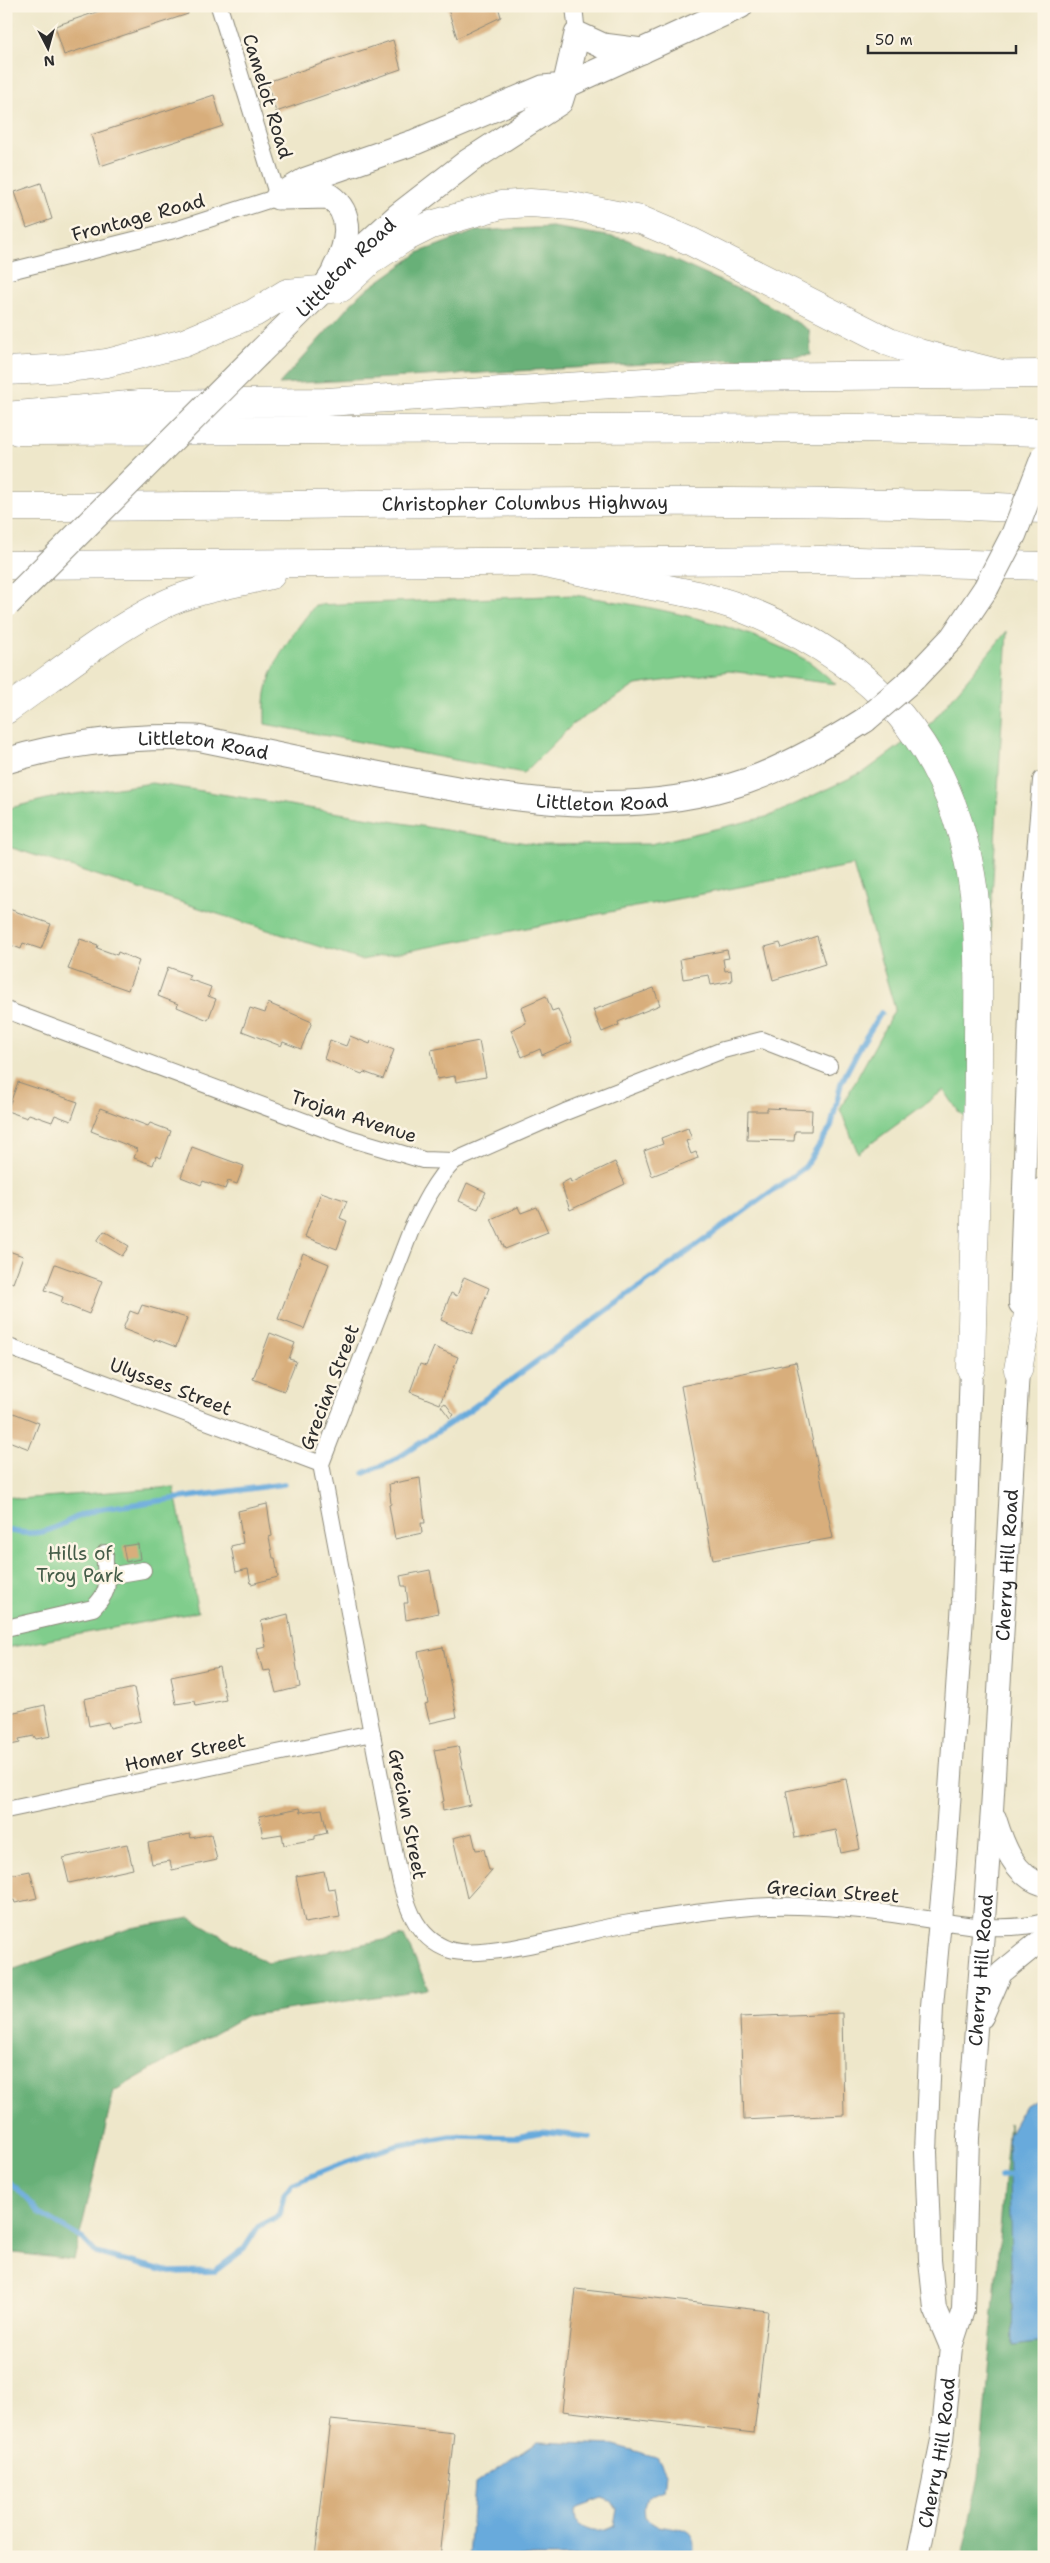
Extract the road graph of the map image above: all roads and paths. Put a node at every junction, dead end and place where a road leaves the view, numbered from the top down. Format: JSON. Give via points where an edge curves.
{"nodes":[{"id":1,"x":219,"y":6,"type":"edge"},
{"id":2,"x":574,"y":6,"type":"edge"},
{"id":3,"x":740,"y":6,"type":"edge"},
{"id":4,"x":577,"y":34,"type":"junction"},
{"id":5,"x":642,"y":51,"type":"junction"},
{"id":6,"x":565,"y":86,"type":"junction"},
{"id":7,"x":278,"y":197,"type":"junction"},
{"id":8,"x":6,"y":272,"type":"edge"},
{"id":9,"x":327,"y":283,"type":"junction"},
{"id":10,"x":6,"y":371,"type":"edge"},
{"id":11,"x":1002,"y":374,"type":"junction"},
{"id":12,"x":1044,"y":374,"type":"edge"},
{"id":13,"x":6,"y":416,"type":"edge"},
{"id":14,"x":6,"y":431,"type":"edge"},
{"id":15,"x":1044,"y":432,"type":"edge"},
{"id":16,"x":1044,"y":456,"type":"edge"},
{"id":17,"x":6,"y":507,"type":"edge"},
{"id":18,"x":1044,"y":509,"type":"edge"},
{"id":19,"x":535,"y":562,"type":"junction"},
{"id":20,"x":6,"y":564,"type":"edge"},
{"id":21,"x":321,"y":564,"type":"junction"},
{"id":22,"x":1044,"y":566,"type":"edge"},
{"id":23,"x":7,"y":604,"type":"edge"},
{"id":24,"x":6,"y":710,"type":"edge"},
{"id":25,"x":6,"y":761,"type":"edge"},
{"id":26,"x":1044,"y":781,"type":"edge"},
{"id":27,"x":6,"y":1010,"type":"edge"},
{"id":28,"x":829,"y":1066,"type":"dead end"},
{"id":29,"x":454,"y":1161,"type":"junction"},
{"id":30,"x":1044,"y":1191,"type":"edge"},
{"id":31,"x":6,"y":1346,"type":"edge"},
{"id":32,"x":971,"y":1369,"type":"joint"},
{"id":33,"x":1018,"y":1370,"type":"junction"},
{"id":34,"x":321,"y":1464,"type":"junction"},
{"id":35,"x":104,"y":1553,"type":"dead end"},
{"id":36,"x":143,"y":1570,"type":"dead end"},
{"id":37,"x":108,"y":1576,"type":"junction"},
{"id":38,"x":6,"y":1628,"type":"edge"},
{"id":39,"x":372,"y":1733,"type":"junction"},
{"id":40,"x":6,"y":1810,"type":"edge"},
{"id":41,"x":992,"y":1810,"type":"junction"},
{"id":42,"x":1044,"y":1884,"type":"edge"},
{"id":43,"x":941,"y":1921,"type":"junction"},
{"id":44,"x":1044,"y":1922,"type":"edge"},
{"id":45,"x":983,"y":1927,"type":"junction"},
{"id":46,"x":1044,"y":1938,"type":"edge"},
{"id":47,"x":975,"y":2031,"type":"junction"},
{"id":48,"x":951,"y":2347,"type":"junction"},
{"id":49,"x":923,"y":2551,"type":"edge"}],
"edges":[{"from":1,"to":7,"type":"street","name":"Camelot Road"},
{"from":2,"to":4,"type":"street"},
{"from":3,"to":5,"type":"main road"},
{"from":4,"to":5,"type":"main road","via":[[603,46]]},
{"from":4,"to":6,"type":"main road","name":"Littleton Road"},
{"from":5,"to":6,"type":"main road"},
{"from":6,"to":7,"type":"main road","via":[[543,88],[415,142],[306,180]]},
{"from":6,"to":9,"type":"main road","name":"Littleton Road","via":[[560,102],[461,167],[398,216]]},
{"from":7,"to":8,"type":"street","name":"Frontage Road","via":[[178,229]]},
{"from":7,"to":9,"type":"main road","via":[[329,196],[341,207],[347,239]]},
{"from":9,"to":10,"type":"highway","via":[[287,293],[254,313],[212,332],[142,356],[67,368]]},
{"from":9,"to":11,"type":"highway","via":[[341,288],[403,239],[462,214],[501,205],[572,206],[641,220],[690,241],[889,342]]},
{"from":9,"to":23,"type":"main road","name":"Littleton Road","bridge":true},
{"from":11,"to":12,"type":"highway"},
{"from":11,"to":13,"type":"highway","via":[[724,377],[326,402],[140,404]]},
{"from":14,"to":15,"type":"highway","via":[[861,428]]},
{"from":16,"to":25,"type":"main road","name":"Littleton Road","bridge":true,"via":[[1014,534],[986,588],[953,637],[914,678],[864,720],[791,763],[747,781],[690,796],[586,804],[496,797],[197,738],[161,737],[60,748]]},
{"from":17,"to":18,"type":"highway","name":"Christopher Columbus Highway","via":[[706,502],[907,503]]},
{"from":19,"to":21,"type":"highway"},
{"from":19,"to":22,"type":"highway","via":[[821,560]]},
{"from":19,"to":32,"type":"highway","via":[[686,592],[740,607],[776,624],[839,659],[877,691],[905,720],[938,769],[954,809],[968,859],[978,938],[978,1134]]},
{"from":20,"to":21,"type":"highway"},
{"from":21,"to":24,"type":"highway","via":[[192,594],[161,606],[126,626]]},
{"from":26,"to":33,"type":"main road","name":"Cherry Hill Road","via":[[1034,899]]},
{"from":27,"to":29,"type":"street","name":"Trojan Avenue","via":[[349,1138],[423,1160]]},
{"from":28,"to":29,"type":"street","name":"Trojan Avenue","via":[[762,1040],[723,1050],[565,1112]]},
{"from":29,"to":34,"type":"street","name":"Grecian Street","via":[[442,1174],[411,1230]]},
{"from":30,"to":33,"type":"highway","via":[[1036,1269]]},
{"from":31,"to":34,"type":"street","name":"Ulysses Street"},
{"from":32,"to":43,"type":"main road","name":"Cherry Hill Road","via":[[963,1595]]},
{"from":33,"to":41,"type":"main road","name":"Cherry Hill Road"},
{"from":34,"to":39,"type":"street","name":"Grecian Street"},
{"from":35,"to":37,"type":"street"},
{"from":36,"to":37,"type":"street"},
{"from":37,"to":38,"type":"street","via":[[103,1598],[93,1608]]},
{"from":39,"to":40,"type":"street","name":"Homer Street"},
{"from":39,"to":43,"type":"street","name":"Grecian Street","via":[[406,1902],[423,1933],[452,1950],[478,1953],[624,1924],[754,1907],[826,1907]]},
{"from":41,"to":42,"type":"main road","via":[[1003,1843],[1017,1868]]},
{"from":41,"to":45,"type":"main road","name":"Cherry Hill Road"},
{"from":43,"to":45,"type":"street","name":"Grecian Street"},
{"from":43,"to":48,"type":"main road","name":"Cherry Hill Road","via":[[932,2006],[926,2152],[935,2309]]},
{"from":44,"to":45,"type":"street","name":"Grecian Street","via":[[1030,1926]]},
{"from":45,"to":47,"type":"main road","name":"Cherry Hill Road"},
{"from":46,"to":47,"type":"main road","via":[[1001,1973]]},
{"from":47,"to":48,"type":"main road","name":"Cherry Hill Road","via":[[963,2310]]},
{"from":48,"to":49,"type":"main road","name":"Cherry Hill Road","via":[[942,2440]]}]}
